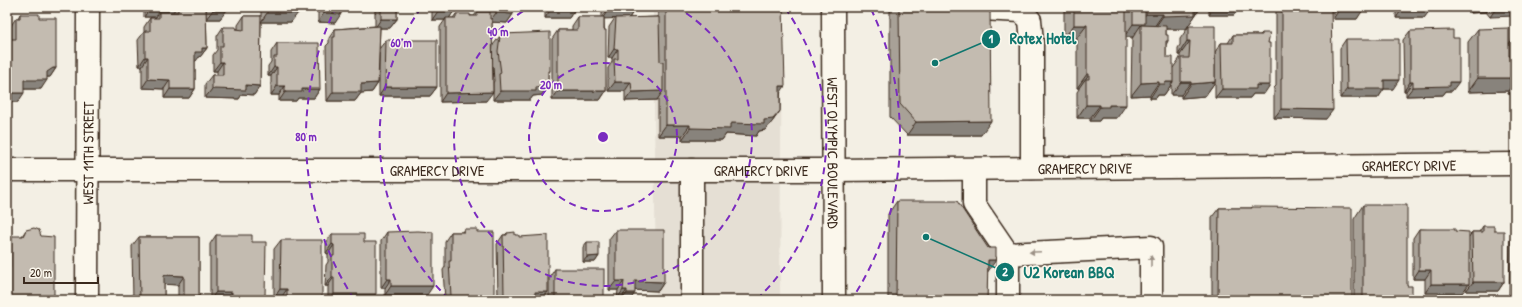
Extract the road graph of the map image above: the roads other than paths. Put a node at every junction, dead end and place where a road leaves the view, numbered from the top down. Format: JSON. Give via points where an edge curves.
{"nodes":[{"id":1,"x":88,"y":7,"type":"edge"},
{"id":2,"x":833,"y":7,"type":"edge"},
{"id":3,"x":981,"y":9,"type":"edge"},
{"id":4,"x":1515,"y":164,"type":"edge"},
{"id":5,"x":974,"y":168,"type":"junction"},
{"id":6,"x":1032,"y":168,"type":"junction"},
{"id":7,"x":7,"y":170,"type":"edge"},
{"id":8,"x":87,"y":170,"type":"junction"},
{"id":9,"x":692,"y":170,"type":"junction"},
{"id":10,"x":833,"y":170,"type":"junction"},
{"id":11,"x":1008,"y":254,"type":"junction"},
{"id":12,"x":87,"y":300,"type":"edge"},
{"id":13,"x":692,"y":300,"type":"edge"},
{"id":14,"x":834,"y":300,"type":"edge"},
{"id":15,"x":1008,"y":300,"type":"edge"},
{"id":16,"x":1151,"y":300,"type":"edge"}],
"edges":[{"from":1,"to":8,"type":"street","name":"WEST 11TH STREET"},
{"from":2,"to":10,"type":"street","name":"WEST OLYMPIC BOULEVARD"},
{"from":3,"to":6,"type":"street","via":[[1021,11],[1030,20]]},
{"from":4,"to":6,"type":"street","name":"GRAMERCY DRIVE"},
{"from":5,"to":6,"type":"street","name":"GRAMERCY DRIVE"},
{"from":5,"to":10,"type":"street","name":"GRAMERCY DRIVE"},
{"from":5,"to":11,"type":"street","via":[[974,204]]},
{"from":7,"to":8,"type":"street","name":"GRAMERCY DRIVE"},
{"from":8,"to":9,"type":"street","name":"GRAMERCY DRIVE"},
{"from":8,"to":12,"type":"street","name":"WEST 11TH STREET"},
{"from":9,"to":10,"type":"street","name":"GRAMERCY DRIVE"},
{"from":9,"to":13,"type":"street"},
{"from":10,"to":14,"type":"street","name":"WEST OLYMPIC BOULEVARD"},
{"from":11,"to":15,"type":"street"},
{"from":16,"to":11,"type":"street","one_way":true,"via":[[1151,248]]}]}
